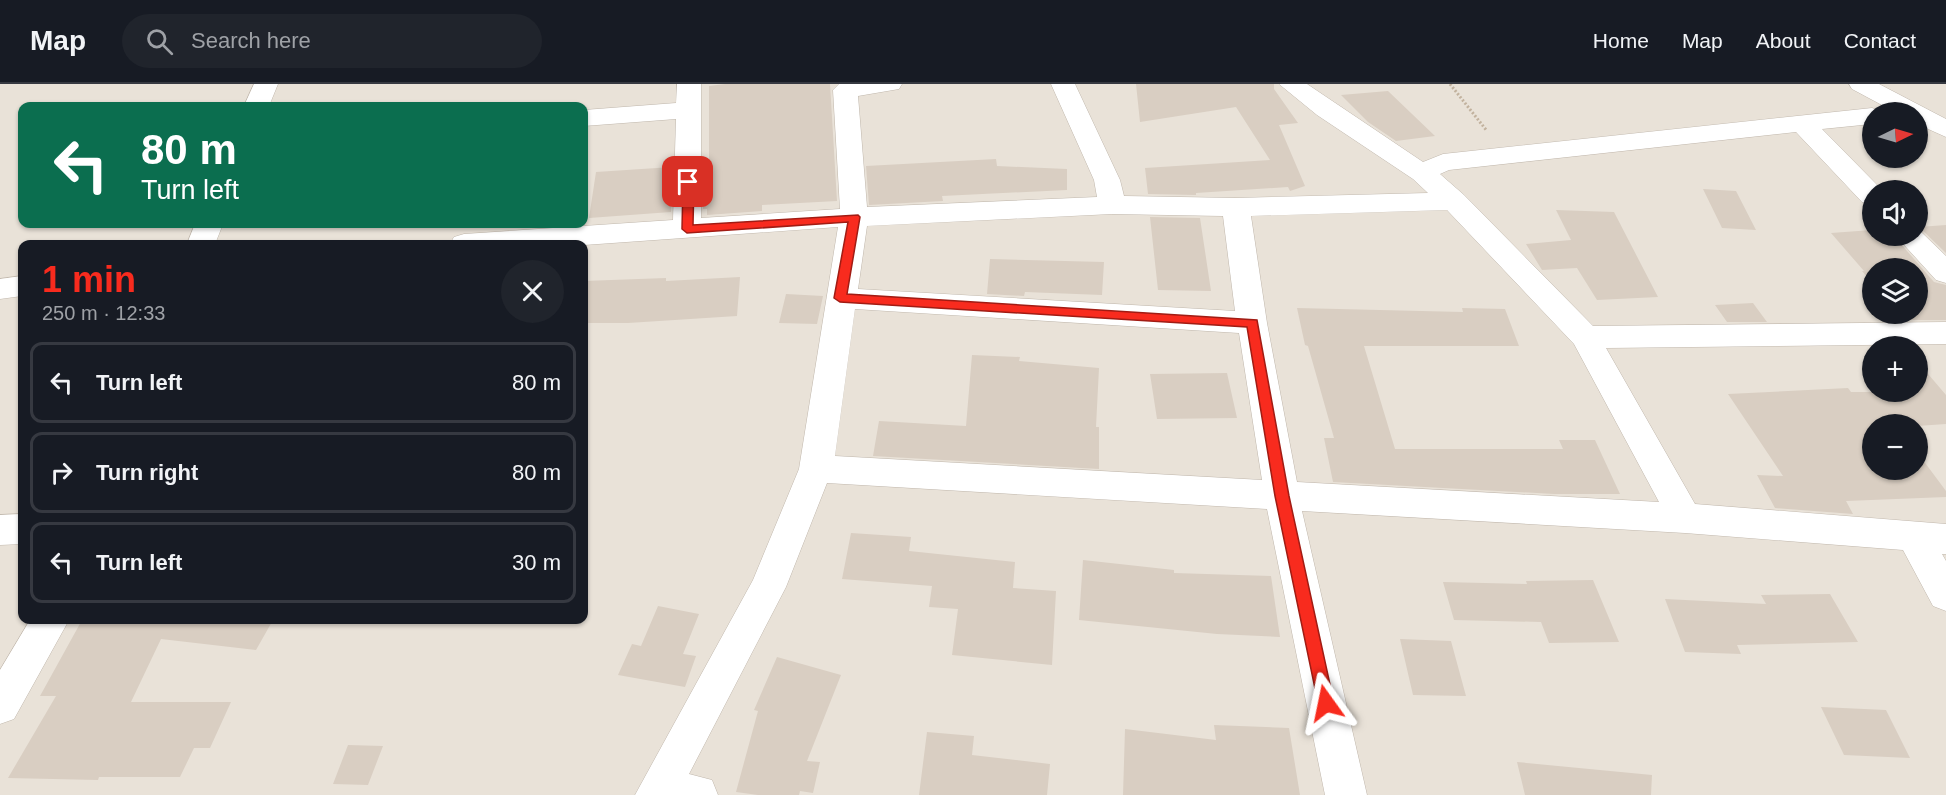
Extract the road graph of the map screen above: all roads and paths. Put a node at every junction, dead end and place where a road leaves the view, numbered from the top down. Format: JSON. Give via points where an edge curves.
{"nodes":[{"id":1,"x":266,"y":84,"type":"edge"},
{"id":2,"x":689,"y":84,"type":"edge"},
{"id":3,"x":890,"y":84,"type":"edge"},
{"id":4,"x":1062,"y":84,"type":"edge"},
{"id":5,"x":1291,"y":84,"type":"edge"},
{"id":6,"x":1450,"y":84,"type":"edge"},
{"id":7,"x":1861,"y":84,"type":"edge"},
{"id":8,"x":845,"y":87,"type":"edge"},
{"id":9,"x":259,"y":102,"type":"edge"},
{"id":10,"x":1893,"y":102,"type":"edge"},
{"id":11,"x":690,"y":110,"type":"junction"},
{"id":12,"x":1862,"y":117,"type":"edge"},
{"id":13,"x":588,"y":118,"type":"edge"},
{"id":14,"x":1928,"y":120,"type":"edge"},
{"id":15,"x":1802,"y":123,"type":"junction"},
{"id":16,"x":1946,"y":129,"type":"edge"},
{"id":17,"x":1504,"y":155,"type":"junction"},
{"id":18,"x":1422,"y":173,"type":"junction"},
{"id":19,"x":1862,"y":186,"type":"edge"},
{"id":20,"x":1454,"y":201,"type":"junction"},
{"id":21,"x":1112,"y":205,"type":"junction"},
{"id":22,"x":1236,"y":207,"type":"junction"},
{"id":23,"x":854,"y":217,"type":"junction"},
{"id":24,"x":687,"y":229,"type":"junction"},
{"id":25,"x":523,"y":240,"type":"edge"},
{"id":26,"x":1920,"y":246,"type":"edge"},
{"id":27,"x":1946,"y":273,"type":"edge"},
{"id":28,"x":18,"y":287,"type":"edge"},
{"id":29,"x":0,"y":289,"type":"edge"},
{"id":30,"x":840,"y":298,"type":"junction"},
{"id":31,"x":1252,"y":323,"type":"junction"},
{"id":32,"x":1946,"y":333,"type":"edge"},
{"id":33,"x":1586,"y":338,"type":"junction"},
{"id":34,"x":816,"y":469,"type":"junction"},
{"id":35,"x":1282,"y":496,"type":"junction"},
{"id":36,"x":1685,"y":519,"type":"junction"},
{"id":37,"x":18,"y":529,"type":"edge"},
{"id":38,"x":0,"y":530,"type":"edge"},
{"id":39,"x":1930,"y":538,"type":"edge"},
{"id":40,"x":1946,"y":596,"type":"edge"},
{"id":41,"x":48,"y":624,"type":"edge"},
{"id":42,"x":0,"y":706,"type":"edge"},
{"id":43,"x":657,"y":794,"type":"edge"},
{"id":44,"x":698,"y":795,"type":"edge"},
{"id":45,"x":1346,"y":795,"type":"edge"}],
"edges":[{"from":1,"to":9,"type":"street"},
{"from":2,"to":11,"type":"street"},
{"from":3,"to":8,"type":"street"},
{"from":4,"to":21,"type":"street","via":[[1107,180]]},
{"from":5,"to":18,"type":"street"},
{"from":6,"to":17,"type":"path"},
{"from":7,"to":10,"type":"street"},
{"from":8,"to":23,"type":"street"},
{"from":11,"to":13,"type":"street"},
{"from":11,"to":24,"type":"street"},
{"from":12,"to":15,"type":"street"},
{"from":14,"to":16,"type":"street"},
{"from":15,"to":17,"type":"street"},
{"from":15,"to":19,"type":"street"},
{"from":17,"to":18,"type":"street","via":[[1443,162]]},
{"from":18,"to":20,"type":"street"},
{"from":20,"to":22,"type":"street"},
{"from":20,"to":33,"type":"street"},
{"from":21,"to":22,"type":"street"},
{"from":21,"to":23,"type":"street"},
{"from":22,"to":31,"type":"street"},
{"from":23,"to":24,"type":"street"},
{"from":23,"to":30,"type":"street"},
{"from":24,"to":25,"type":"street"},
{"from":26,"to":27,"type":"street"},
{"from":28,"to":29,"type":"street"},
{"from":30,"to":31,"type":"street"},
{"from":30,"to":34,"type":"street"},
{"from":31,"to":35,"type":"street"},
{"from":32,"to":33,"type":"street"},
{"from":33,"to":36,"type":"street"},
{"from":34,"to":35,"type":"street"},
{"from":34,"to":43,"type":"street","via":[[768,587]]},
{"from":35,"to":36,"type":"street"},
{"from":35,"to":45,"type":"street"},
{"from":36,"to":39,"type":"street"},
{"from":37,"to":38,"type":"street"},
{"from":39,"to":40,"type":"street"},
{"from":41,"to":42,"type":"street"},
{"from":43,"to":44,"type":"street"}]}
